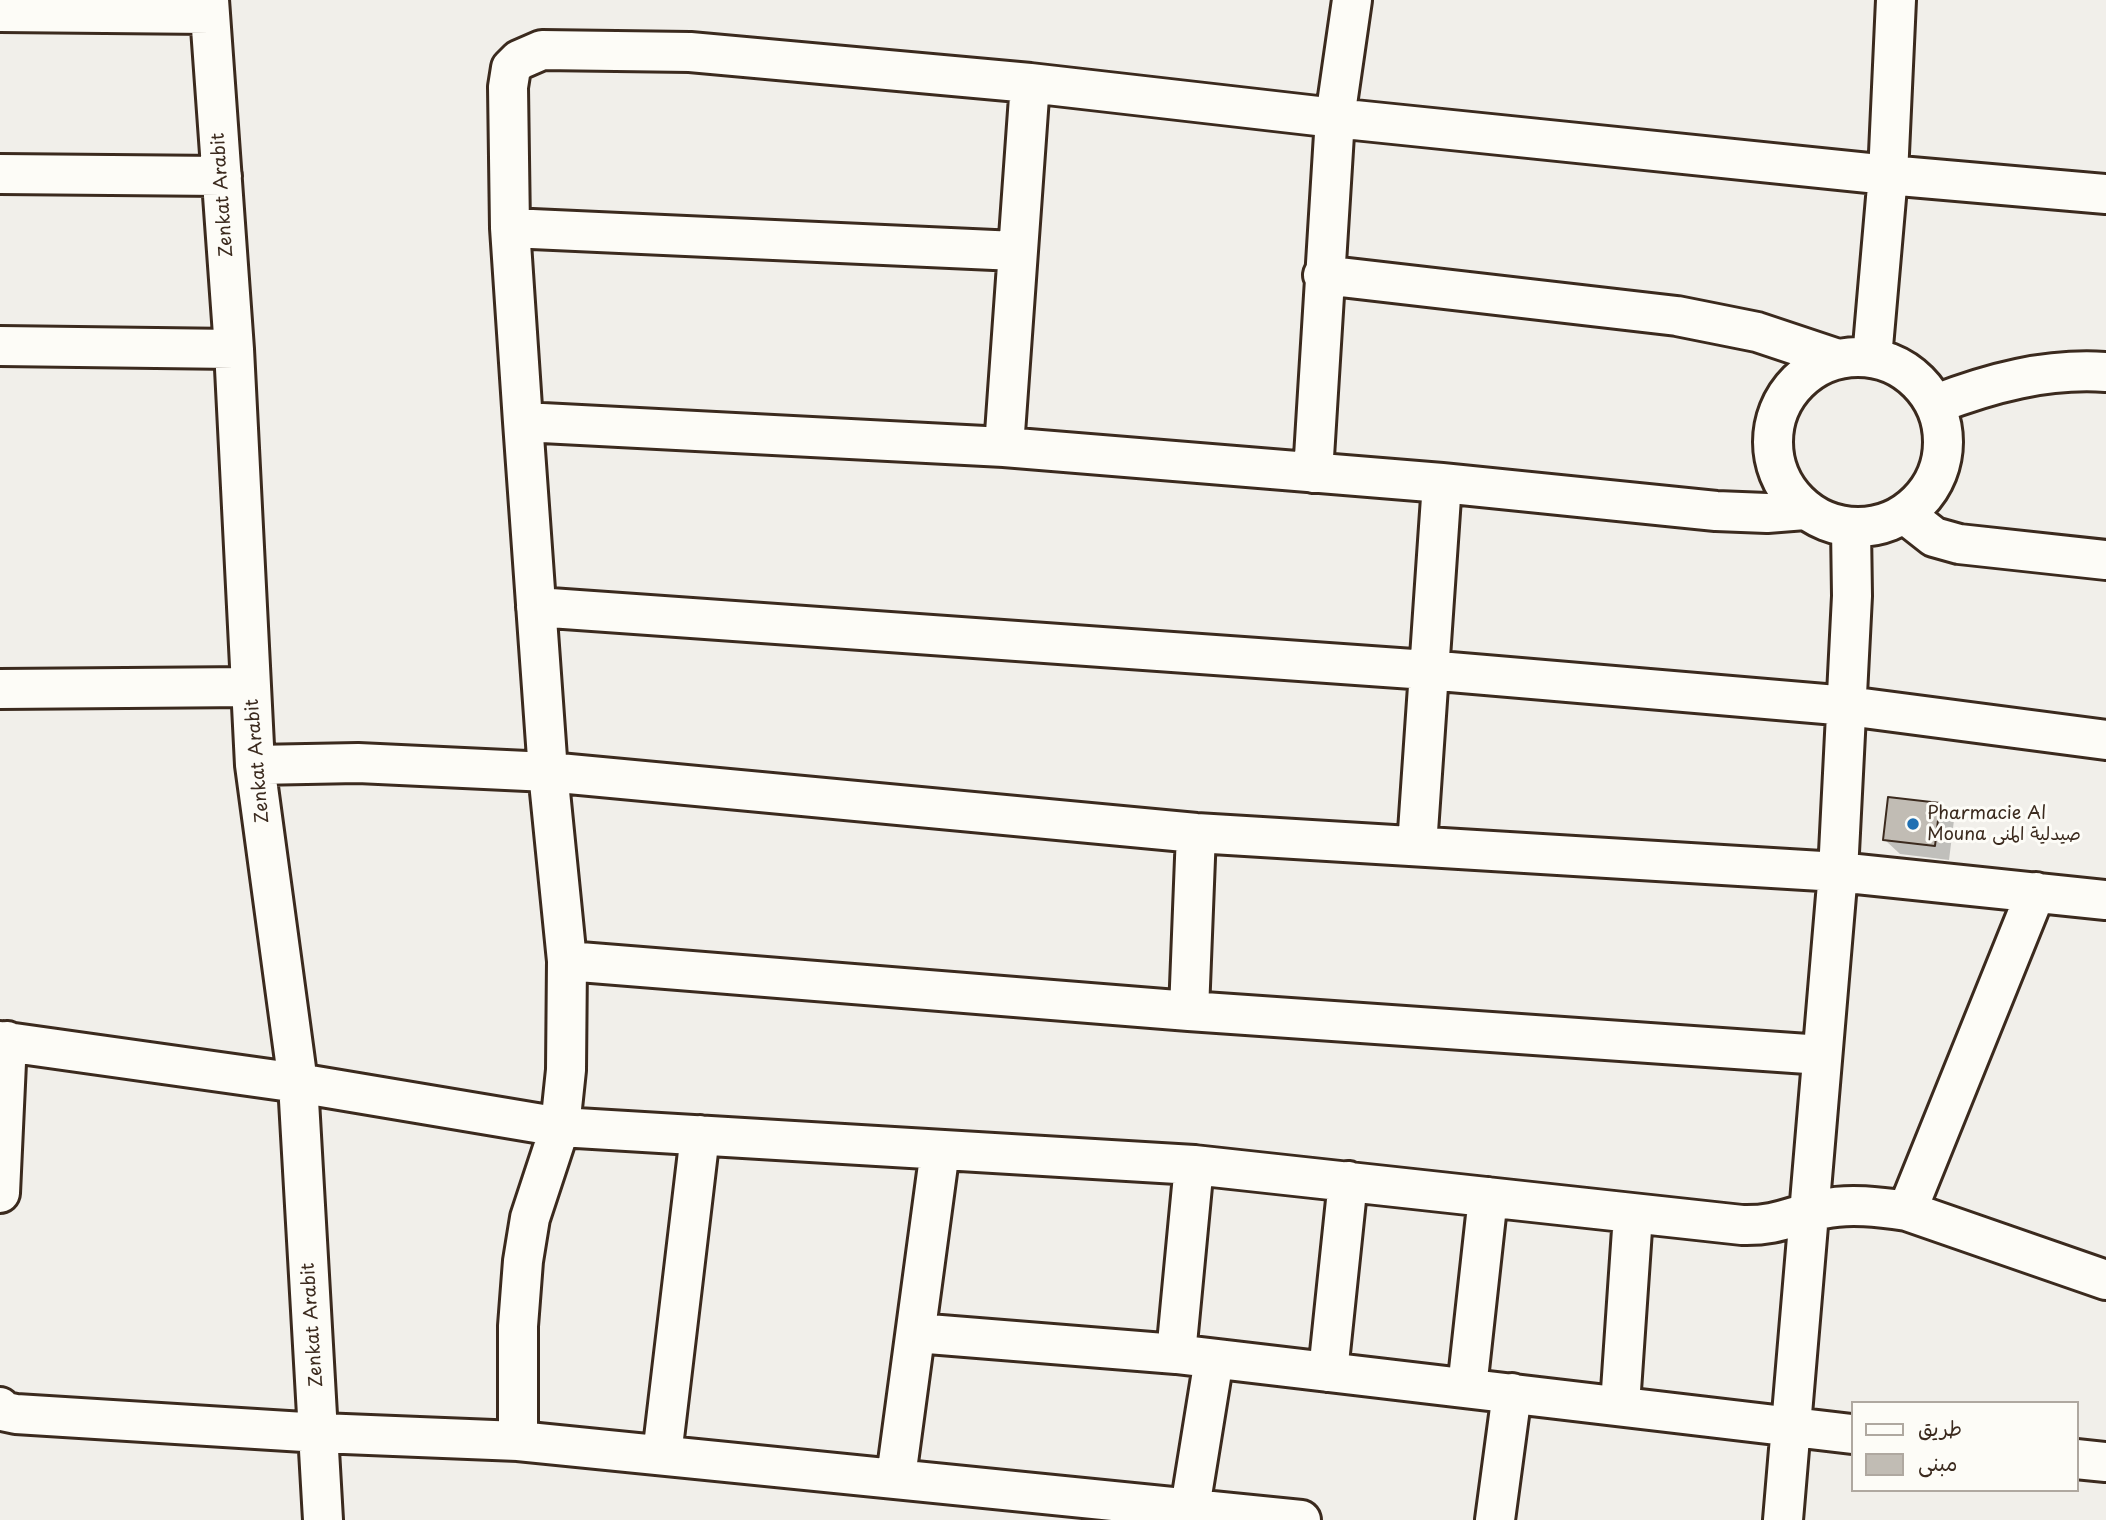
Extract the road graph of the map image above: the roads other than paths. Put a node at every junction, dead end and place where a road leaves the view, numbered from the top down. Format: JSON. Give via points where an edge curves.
{"nodes":[{"id":1,"x":1352,"y":0,"type":"edge"},
{"id":2,"x":1896,"y":0,"type":"edge"},
{"id":3,"x":209,"y":7,"type":"edge"},
{"id":4,"x":0,"y":12,"type":"edge"},
{"id":5,"x":1030,"y":83,"type":"junction"},
{"id":6,"x":1335,"y":118,"type":"junction"},
{"id":7,"x":0,"y":174,"type":"edge"},
{"id":8,"x":1888,"y":175,"type":"junction"},
{"id":9,"x":222,"y":176,"type":"junction"},
{"id":10,"x":2106,"y":194,"type":"edge"},
{"id":11,"x":510,"y":228,"type":"junction"},
{"id":12,"x":1016,"y":251,"type":"junction"},
{"id":13,"x":1323,"y":275,"type":"junction"},
{"id":14,"x":0,"y":346,"type":"edge"},
{"id":15,"x":234,"y":349,"type":"junction"},
{"id":16,"x":1855,"y":358,"type":"junction"},
{"id":17,"x":2106,"y":372,"type":"edge"},
{"id":18,"x":1936,"y":404,"type":"junction"},
{"id":19,"x":523,"y":422,"type":"junction"},
{"id":20,"x":1004,"y":447,"type":"junction"},
{"id":21,"x":1313,"y":473,"type":"junction"},
{"id":22,"x":1442,"y":483,"type":"junction"},
{"id":23,"x":1805,"y":510,"type":"junction"},
{"id":24,"x":1906,"y":515,"type":"junction"},
{"id":25,"x":1852,"y":528,"type":"junction"},
{"id":26,"x":2106,"y":560,"type":"edge"},
{"id":27,"x":536,"y":607,"type":"junction"},
{"id":28,"x":1427,"y":670,"type":"junction"},
{"id":29,"x":251,"y":687,"type":"junction"},
{"id":30,"x":0,"y":689,"type":"edge"},
{"id":31,"x":1848,"y":705,"type":"junction"},
{"id":32,"x":2106,"y":740,"type":"edge"},
{"id":33,"x":255,"y":765,"type":"junction"},
{"id":34,"x":548,"y":772,"type":"junction"},
{"id":35,"x":1196,"y":834,"type":"junction"},
{"id":36,"x":1417,"y":846,"type":"junction"},
{"id":37,"x":1838,"y":872,"type":"junction"},
{"id":38,"x":2036,"y":892,"type":"junction"},
{"id":39,"x":2106,"y":900,"type":"edge"},
{"id":40,"x":567,"y":961,"type":"junction"},
{"id":41,"x":1189,"y":1010,"type":"junction"},
{"id":42,"x":4,"y":1041,"type":"edge"},
{"id":43,"x":1822,"y":1055,"type":"junction"},
{"id":44,"x":298,"y":1083,"type":"junction"},
{"id":45,"x":560,"y":1127,"type":"junction"},
{"id":46,"x":699,"y":1135,"type":"junction"},
{"id":47,"x":940,"y":1150,"type":"junction"},
{"id":48,"x":1194,"y":1165,"type":"junction"},
{"id":49,"x":1348,"y":1181,"type":"junction"},
{"id":50,"x":0,"y":1193,"type":"edge"},
{"id":51,"x":1488,"y":1197,"type":"junction"},
{"id":52,"x":1906,"y":1210,"type":"junction"},
{"id":53,"x":1811,"y":1212,"type":"junction"},
{"id":54,"x":1633,"y":1215,"type":"junction"},
{"id":55,"x":2106,"y":1280,"type":"edge"},
{"id":56,"x":916,"y":1333,"type":"junction"},
{"id":57,"x":1176,"y":1354,"type":"junction"},
{"id":58,"x":1214,"y":1359,"type":"junction"},
{"id":59,"x":1328,"y":1372,"type":"junction"},
{"id":60,"x":1467,"y":1388,"type":"junction"},
{"id":61,"x":1512,"y":1393,"type":"junction"},
{"id":62,"x":1620,"y":1405,"type":"junction"},
{"id":63,"x":0,"y":1407,"type":"edge"},
{"id":64,"x":1792,"y":1427,"type":"junction"},
{"id":65,"x":320,"y":1433,"type":"junction"},
{"id":66,"x":1850,"y":1434,"type":"edge"},
{"id":67,"x":519,"y":1441,"type":"junction"},
{"id":68,"x":662,"y":1455,"type":"junction"},
{"id":69,"x":2078,"y":1459,"type":"edge"},
{"id":70,"x":2106,"y":1462,"type":"edge"},
{"id":71,"x":896,"y":1477,"type":"junction"},
{"id":72,"x":1189,"y":1514,"type":"edge"},
{"id":73,"x":323,"y":1520,"type":"edge"},
{"id":74,"x":1301,"y":1520,"type":"edge"},
{"id":75,"x":1495,"y":1520,"type":"edge"},
{"id":76,"x":1783,"y":1520,"type":"edge"}],
"edges":[{"from":1,"to":6,"type":"street"},
{"from":2,"to":8,"type":"street"},
{"from":3,"to":4,"type":"street"},
{"from":3,"to":9,"type":"street","name":"Zenkat Arabit"},
{"from":5,"to":6,"type":"street"},
{"from":5,"to":11,"type":"street","via":[[690,52],[542,50],[528,54],[511,68]]},
{"from":5,"to":12,"type":"street"},
{"from":6,"to":8,"type":"street"},
{"from":6,"to":13,"type":"street"},
{"from":7,"to":9,"type":"street"},
{"from":8,"to":10,"type":"street"},
{"from":8,"to":16,"type":"street"},
{"from":9,"to":15,"type":"street","name":"Zenkat Arabit"},
{"from":11,"to":12,"type":"street"},
{"from":11,"to":19,"type":"street"},
{"from":12,"to":20,"type":"street"},
{"from":13,"to":16,"type":"street","via":[[1677,316]]},
{"from":13,"to":21,"type":"street"},
{"from":14,"to":15,"type":"street"},
{"from":15,"to":29,"type":"street","name":"Zenkat Arabit"},
{"from":16,"to":18,"type":"street","via":[[1911,374]]},
{"from":16,"to":23,"type":"street","via":[[1804,375],[1780,406],[1772,443],[1781,480]]},
{"from":17,"to":18,"type":"street","via":[[2028,375]]},
{"from":18,"to":24,"type":"street","via":[[1945,441],[1936,478]]},
{"from":19,"to":20,"type":"street"},
{"from":19,"to":27,"type":"street"},
{"from":20,"to":21,"type":"street"},
{"from":21,"to":22,"type":"street"},
{"from":22,"to":23,"type":"street","via":[[1716,511]]},
{"from":22,"to":28,"type":"street"},
{"from":23,"to":25,"type":"street"},
{"from":24,"to":25,"type":"street","via":[[1884,524]]},
{"from":24,"to":26,"type":"street","via":[[1934,537],[1959,544]]},
{"from":25,"to":31,"type":"street"},
{"from":27,"to":28,"type":"street"},
{"from":27,"to":34,"type":"street"},
{"from":28,"to":31,"type":"street"},
{"from":28,"to":36,"type":"street"},
{"from":29,"to":30,"type":"street"},
{"from":29,"to":33,"type":"street","name":"Zenkat Arabit"},
{"from":31,"to":32,"type":"street"},
{"from":31,"to":37,"type":"street"},
{"from":33,"to":34,"type":"street","via":[[358,763]]},
{"from":33,"to":44,"type":"street","name":"Zenkat Arabit"},
{"from":34,"to":35,"type":"street"},
{"from":34,"to":40,"type":"street"},
{"from":35,"to":36,"type":"street"},
{"from":35,"to":41,"type":"street"},
{"from":36,"to":37,"type":"street"},
{"from":37,"to":38,"type":"street"},
{"from":37,"to":43,"type":"street"},
{"from":38,"to":39,"type":"street"},
{"from":38,"to":52,"type":"street"},
{"from":40,"to":41,"type":"street"},
{"from":40,"to":45,"type":"street","via":[[566,1070]]},
{"from":41,"to":43,"type":"street"},
{"from":42,"to":44,"type":"street"},
{"from":42,"to":50,"type":"street"},
{"from":43,"to":53,"type":"street"},
{"from":44,"to":45,"type":"street"},
{"from":44,"to":65,"type":"street","name":"Zenkat Arabit"},
{"from":45,"to":46,"type":"street"},
{"from":45,"to":67,"type":"street","via":[[530,1218],[523,1261],[518,1326]]},
{"from":46,"to":47,"type":"street"},
{"from":46,"to":68,"type":"street"},
{"from":47,"to":48,"type":"street"},
{"from":47,"to":56,"type":"street"},
{"from":48,"to":49,"type":"street"},
{"from":48,"to":57,"type":"street"},
{"from":49,"to":51,"type":"street"},
{"from":49,"to":59,"type":"street"},
{"from":51,"to":54,"type":"street"},
{"from":51,"to":60,"type":"street"},
{"from":52,"to":53,"type":"street","via":[[1850,1207]]},
{"from":52,"to":55,"type":"street"},
{"from":53,"to":54,"type":"street","via":[[1768,1225]]},
{"from":53,"to":64,"type":"street"},
{"from":54,"to":62,"type":"street"},
{"from":56,"to":57,"type":"street"},
{"from":56,"to":71,"type":"street"},
{"from":57,"to":58,"type":"street"},
{"from":58,"to":59,"type":"street"},
{"from":58,"to":72,"type":"street"},
{"from":59,"to":60,"type":"street"},
{"from":60,"to":61,"type":"street"},
{"from":61,"to":62,"type":"street"},
{"from":61,"to":75,"type":"street"},
{"from":62,"to":64,"type":"street"},
{"from":63,"to":65,"type":"street","via":[[16,1414]]},
{"from":64,"to":66,"type":"street"},
{"from":64,"to":76,"type":"street"},
{"from":65,"to":67,"type":"street"},
{"from":65,"to":73,"type":"street","name":"Zenkat Arabit"},
{"from":67,"to":68,"type":"street"},
{"from":68,"to":71,"type":"street"},
{"from":69,"to":70,"type":"street"},
{"from":71,"to":72,"type":"street"},
{"from":72,"to":74,"type":"street"}]}
